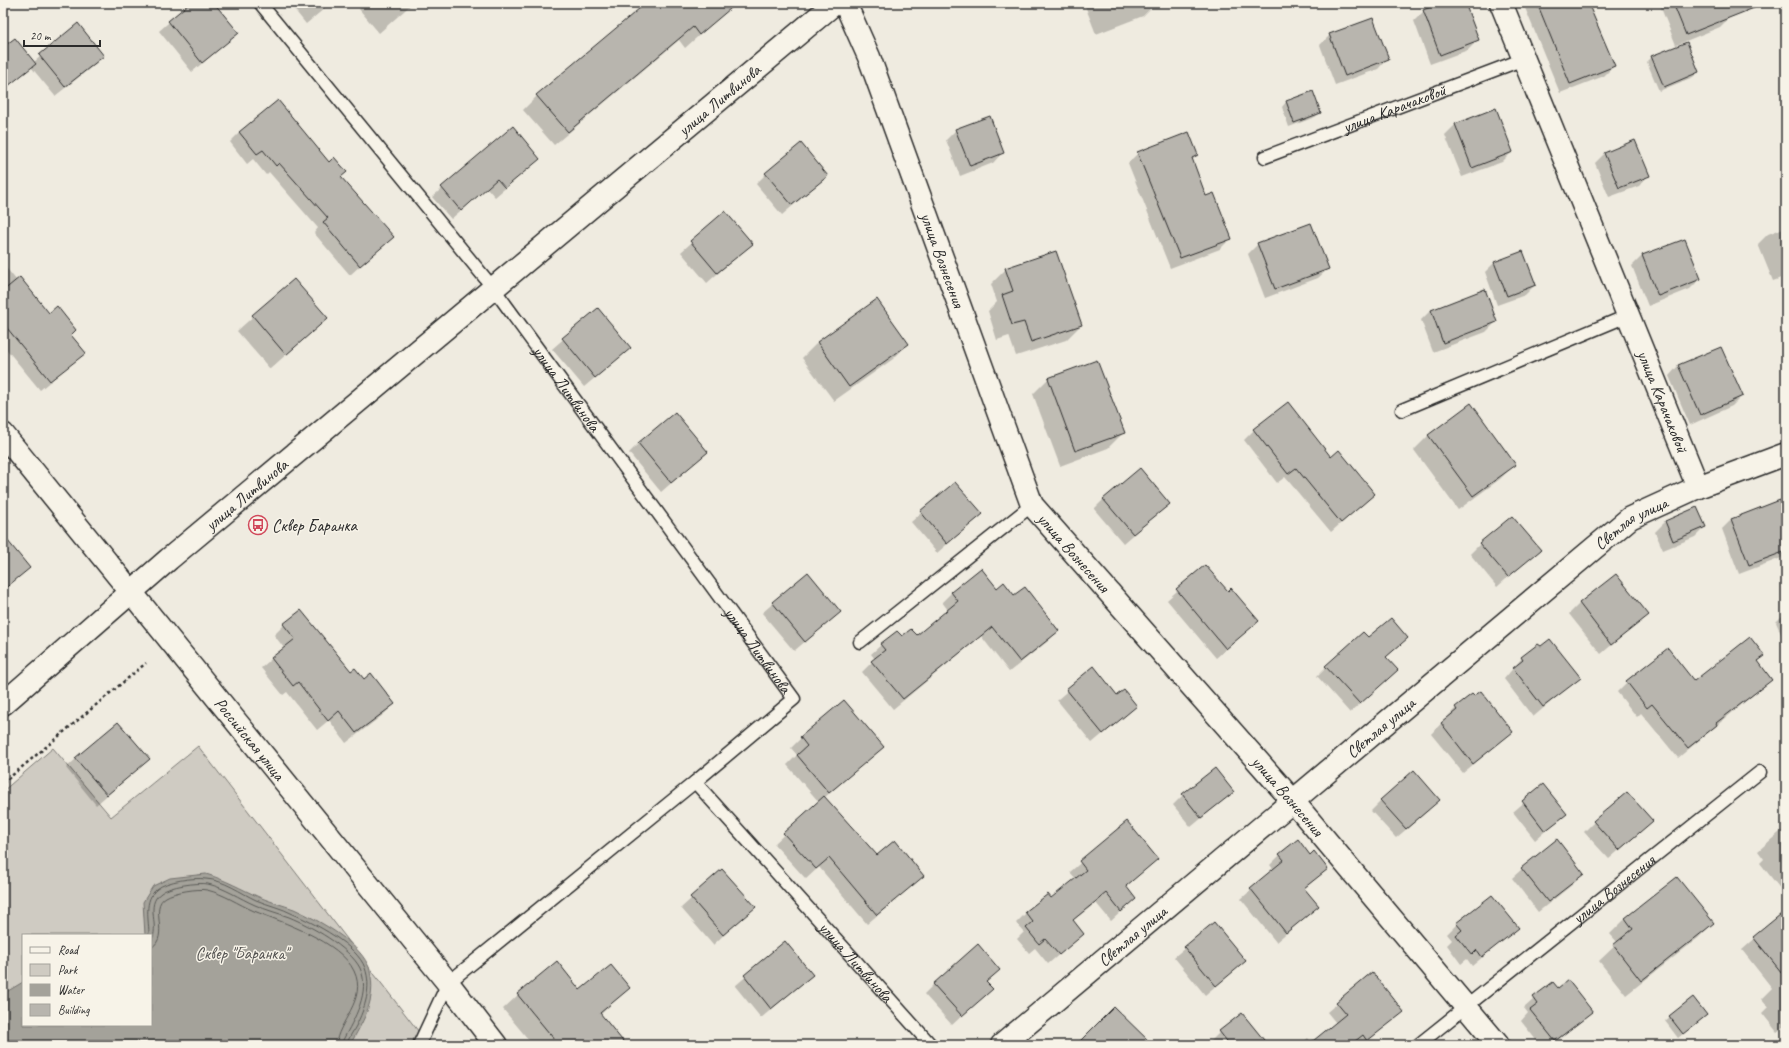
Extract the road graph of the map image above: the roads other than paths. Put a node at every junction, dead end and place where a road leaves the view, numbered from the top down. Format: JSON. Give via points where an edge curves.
{"nodes":[{"id":1,"x":260,"y":3,"type":"edge"},
{"id":2,"x":835,"y":3,"type":"edge"},
{"id":3,"x":845,"y":3,"type":"edge"},
{"id":4,"x":1502,"y":3,"type":"edge"},
{"id":5,"x":1524,"y":59,"type":"junction"},
{"id":6,"x":1265,"y":157,"type":"dead end"},
{"id":7,"x":494,"y":289,"type":"junction"},
{"id":8,"x":1627,"y":316,"type":"junction"},
{"id":9,"x":1402,"y":410,"type":"dead end"},
{"id":10,"x":3,"y":434,"type":"edge"},
{"id":11,"x":1786,"y":454,"type":"edge"},
{"id":12,"x":1698,"y":487,"type":"junction"},
{"id":13,"x":1032,"y":505,"type":"junction"},
{"id":14,"x":131,"y":592,"type":"junction"},
{"id":15,"x":860,"y":642,"type":"dead end"},
{"id":16,"x":3,"y":704,"type":"edge"},
{"id":17,"x":1760,"y":772,"type":"dead end"},
{"id":18,"x":695,"y":782,"type":"junction"},
{"id":19,"x":1292,"y":800,"type":"junction"},
{"id":20,"x":448,"y":983,"type":"junction"},
{"id":21,"x":1466,"y":1006,"type":"junction"},
{"id":22,"x":419,"y":1045,"type":"edge"},
{"id":23,"x":496,"y":1045,"type":"edge"},
{"id":24,"x":930,"y":1045,"type":"edge"},
{"id":25,"x":1002,"y":1045,"type":"edge"},
{"id":26,"x":1418,"y":1045,"type":"edge"},
{"id":27,"x":1498,"y":1045,"type":"edge"}],
"edges":[{"from":1,"to":7,"type":"lane"},
{"from":2,"to":7,"type":"street","name":"улица Литвинова"},
{"from":3,"to":13,"type":"street","name":"улица Вознесения","via":[[869,57]]},
{"from":4,"to":5,"type":"street","name":"улица Карачаковой"},
{"from":5,"to":6,"type":"lane","name":"улица Карачаковой"},
{"from":5,"to":8,"type":"street","name":"улица Карачаковой"},
{"from":7,"to":14,"type":"street","name":"улица Литвинова"},
{"from":7,"to":18,"type":"lane","name":"улица Литвинова","via":[[794,699]]},
{"from":8,"to":9,"type":"lane"},
{"from":8,"to":12,"type":"street","name":"улица Карачаковой"},
{"from":10,"to":14,"type":"street","name":"Российская улица"},
{"from":11,"to":12,"type":"street","name":"Светлая улица"},
{"from":12,"to":19,"type":"street","name":"Светлая улица","via":[[1630,518]]},
{"from":13,"to":15,"type":"lane"},
{"from":13,"to":19,"type":"street","name":"улица Вознесения"},
{"from":14,"to":16,"type":"street","name":"улица Литвинова"},
{"from":14,"to":20,"type":"street","name":"Российская улица"},
{"from":17,"to":21,"type":"lane","name":"улица Вознесения"},
{"from":18,"to":20,"type":"lane"},
{"from":18,"to":24,"type":"lane","name":"улица Литвинова"},
{"from":19,"to":21,"type":"street","name":"улица Вознесения"},
{"from":19,"to":25,"type":"street","name":"Светлая улица"},
{"from":20,"to":22,"type":"lane"},
{"from":20,"to":23,"type":"street","name":"Российская улица"},
{"from":21,"to":26,"type":"lane","name":"улица Вознесения"},
{"from":21,"to":27,"type":"street","name":"улица Вознесения"}]}
